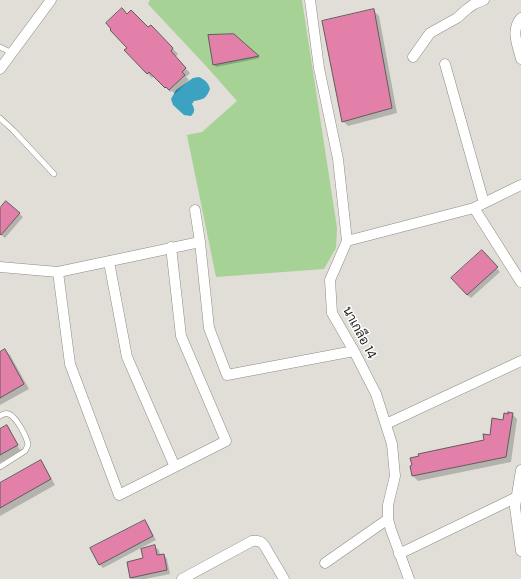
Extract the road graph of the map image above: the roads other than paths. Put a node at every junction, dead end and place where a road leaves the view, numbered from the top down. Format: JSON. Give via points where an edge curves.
{"nodes":[{"id":1,"x":51,"y":0,"type":"edge"},
{"id":2,"x":310,"y":0,"type":"edge"},
{"id":3,"x":484,"y":0,"type":"edge"},
{"id":4,"x":521,"y":18,"type":"edge"},
{"id":5,"x":0,"y":47,"type":"edge"},
{"id":6,"x":12,"y":53,"type":"junction"},
{"id":7,"x":413,"y":57,"type":"dead end"},
{"id":8,"x":521,"y":57,"type":"edge"},
{"id":9,"x":445,"y":64,"type":"dead end"},
{"id":10,"x":0,"y":69,"type":"edge"},
{"id":11,"x":0,"y":118,"type":"edge"},
{"id":12,"x":54,"y":174,"type":"dead end"},
{"id":13,"x":521,"y":185,"type":"edge"},
{"id":14,"x":484,"y":203,"type":"junction"},
{"id":15,"x":474,"y":208,"type":"junction"},
{"id":16,"x":195,"y":210,"type":"dead end"},
{"id":17,"x":347,"y":241,"type":"junction"},
{"id":18,"x":200,"y":242,"type":"junction"},
{"id":19,"x":171,"y":248,"type":"junction"},
{"id":20,"x":109,"y":262,"type":"junction"},
{"id":21,"x":0,"y":267,"type":"edge"},
{"id":22,"x":58,"y":272,"type":"junction"},
{"id":23,"x":521,"y":282,"type":"edge"},
{"id":24,"x":354,"y":351,"type":"junction"},
{"id":25,"x":521,"y":361,"type":"edge"},
{"id":26,"x":0,"y":416,"type":"edge"},
{"id":27,"x":386,"y":424,"type":"junction"},
{"id":28,"x":0,"y":467,"type":"edge"},
{"id":29,"x":175,"y":467,"type":"junction"},
{"id":30,"x":521,"y":470,"type":"edge"},
{"id":31,"x":520,"y":483,"type":"edge"},
{"id":32,"x":517,"y":497,"type":"junction"},
{"id":33,"x":388,"y":519,"type":"junction"},
{"id":34,"x":521,"y":551,"type":"edge"},
{"id":35,"x":400,"y":554,"type":"junction"},
{"id":36,"x":325,"y":563,"type":"dead end"},
{"id":37,"x":182,"y":579,"type":"edge"},
{"id":38,"x":284,"y":579,"type":"edge"},
{"id":39,"x":409,"y":579,"type":"edge"}],
"edges":[{"from":1,"to":6,"type":"street"},
{"from":2,"to":17,"type":"street","name":"นาเกลือ 14","via":[[319,68],[338,159]]},
{"from":3,"to":7,"type":"street","via":[[430,33]]},
{"from":4,"to":8,"type":"street","via":[[516,25],[515,33]]},
{"from":5,"to":6,"type":"lane"},
{"from":6,"to":10,"type":"street"},
{"from":9,"to":14,"type":"street"},
{"from":11,"to":12,"type":"lane"},
{"from":13,"to":14,"type":"street"},
{"from":14,"to":15,"type":"street"},
{"from":15,"to":17,"type":"street"},
{"from":15,"to":23,"type":"street"},
{"from":16,"to":18,"type":"street"},
{"from":17,"to":24,"type":"street","name":"นาเกลือ 14","via":[[330,280],[332,313]]},
{"from":18,"to":19,"type":"street"},
{"from":18,"to":24,"type":"street","via":[[209,328],[227,375]]},
{"from":19,"to":20,"type":"street"},
{"from":19,"to":29,"type":"street","via":[[181,336],[226,441]]},
{"from":20,"to":22,"type":"street"},
{"from":20,"to":29,"type":"street","via":[[126,357]]},
{"from":21,"to":22,"type":"street"},
{"from":22,"to":29,"type":"street","via":[[70,364],[119,494]]},
{"from":24,"to":27,"type":"street","name":"นาเกลือ 14","via":[[376,394]]},
{"from":25,"to":27,"type":"street"},
{"from":26,"to":28,"type":"lane","via":[[7,413],[11,415],[27,439],[28,445],[25,451]]},
{"from":27,"to":33,"type":"street","name":"นาเกลือ 14","via":[[392,444],[395,476],[388,505]]},
{"from":30,"to":31,"type":"street"},
{"from":31,"to":32,"type":"street"},
{"from":32,"to":34,"type":"street","via":[[515,507]]},
{"from":32,"to":35,"type":"street"},
{"from":33,"to":35,"type":"street","name":"นาเกลือ 14"},
{"from":33,"to":36,"type":"street"},
{"from":35,"to":39,"type":"street","name":"นาเกลือ 14"},
{"from":37,"to":38,"type":"street","via":[[258,540],[262,542]]}]}
